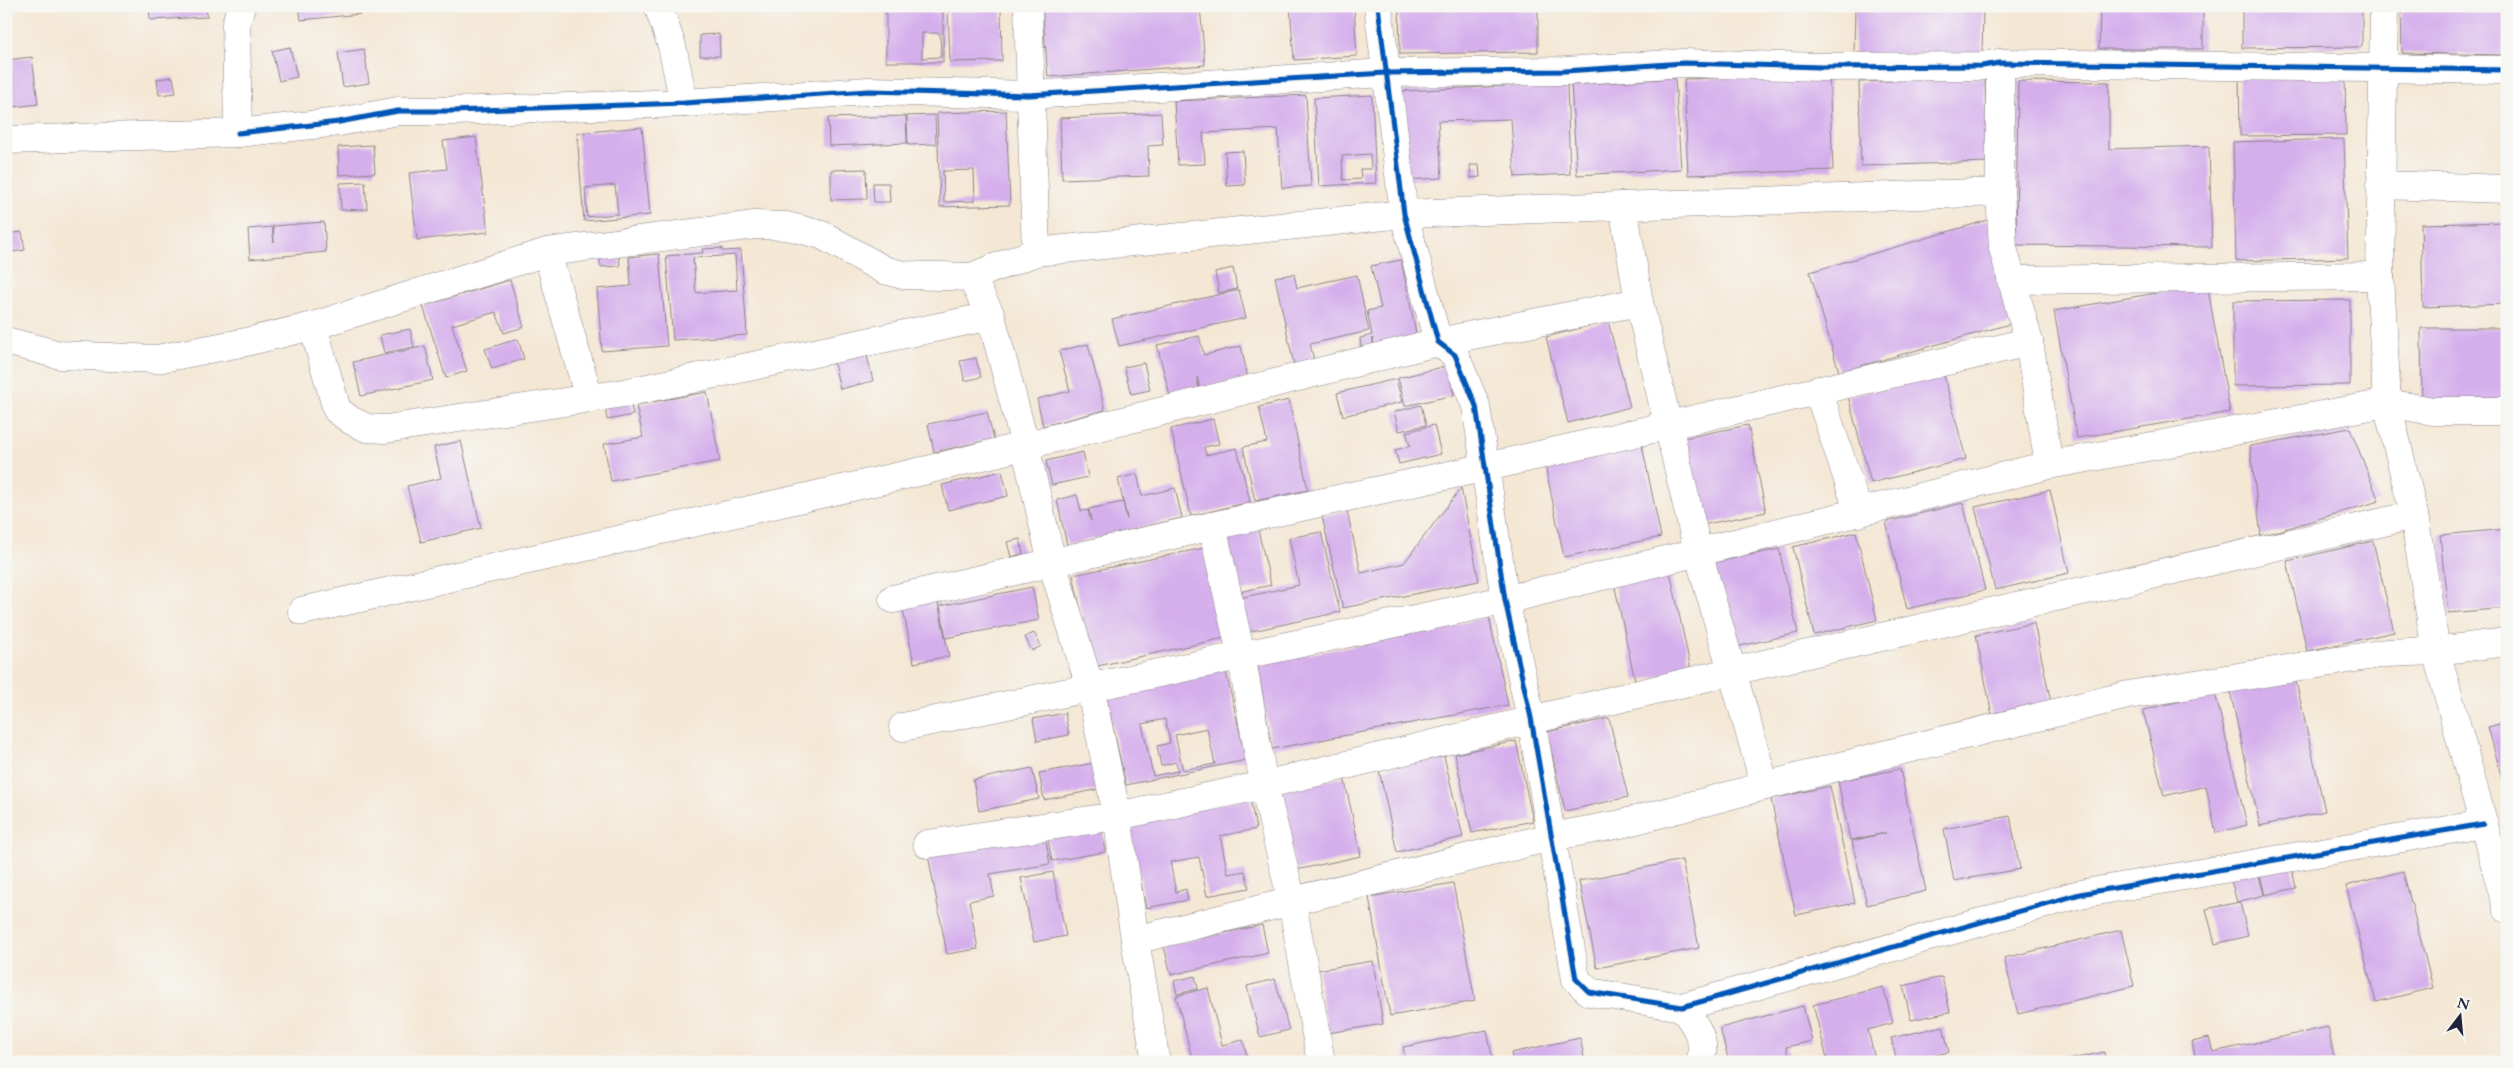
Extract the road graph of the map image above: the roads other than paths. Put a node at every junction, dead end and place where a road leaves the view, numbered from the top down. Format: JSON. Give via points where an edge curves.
{"nodes":[{"id":1,"x":241,"y":6,"type":"edge"},
{"id":2,"x":658,"y":6,"type":"edge"},
{"id":3,"x":1028,"y":6,"type":"edge"},
{"id":4,"x":1378,"y":6,"type":"edge"},
{"id":5,"x":2384,"y":6,"type":"edge"},
{"id":6,"x":2000,"y":63,"type":"junction"},
{"id":7,"x":2384,"y":70,"type":"junction"},
{"id":8,"x":2507,"y":70,"type":"edge"},
{"id":9,"x":1385,"y":73,"type":"junction"},
{"id":10,"x":1029,"y":95,"type":"junction"},
{"id":11,"x":684,"y":103,"type":"junction"},
{"id":12,"x":238,"y":133,"type":"junction"},
{"id":13,"x":6,"y":140,"type":"edge"},
{"id":14,"x":2380,"y":185,"type":"junction"},
{"id":15,"x":2507,"y":189,"type":"edge"},
{"id":16,"x":2000,"y":192,"type":"junction"},
{"id":17,"x":1623,"y":206,"type":"junction"},
{"id":18,"x":1404,"y":214,"type":"junction"},
{"id":19,"x":547,"y":252,"type":"junction"},
{"id":20,"x":1036,"y":252,"type":"junction"},
{"id":21,"x":2380,"y":276,"type":"junction"},
{"id":22,"x":970,"y":277,"type":"junction"},
{"id":23,"x":2011,"y":280,"type":"junction"},
{"id":24,"x":1639,"y":302,"type":"junction"},
{"id":25,"x":992,"y":316,"type":"junction"},
{"id":26,"x":312,"y":326,"type":"junction"},
{"id":27,"x":6,"y":341,"type":"edge"},
{"id":28,"x":1438,"y":342,"type":"junction"},
{"id":29,"x":2029,"y":342,"type":"junction"},
{"id":30,"x":1818,"y":390,"type":"junction"},
{"id":31,"x":589,"y":398,"type":"junction"},
{"id":32,"x":2387,"y":403,"type":"junction"},
{"id":33,"x":2507,"y":411,"type":"edge"},
{"id":34,"x":1668,"y":426,"type":"junction"},
{"id":35,"x":1025,"y":445,"type":"junction"},
{"id":36,"x":2049,"y":465,"type":"junction"},
{"id":37,"x":1487,"y":467,"type":"junction"},
{"id":38,"x":1859,"y":513,"type":"junction"},
{"id":39,"x":2414,"y":516,"type":"junction"},
{"id":40,"x":1212,"y":526,"type":"junction"},
{"id":41,"x":1698,"y":552,"type":"junction"},
{"id":42,"x":1052,"y":563,"type":"junction"},
{"id":43,"x":893,"y":599,"type":"dead end"},
{"id":44,"x":1505,"y":600,"type":"junction"},
{"id":45,"x":302,"y":611,"type":"dead end"},
{"id":46,"x":2507,"y":642,"type":"edge"},
{"id":47,"x":2436,"y":651,"type":"junction"},
{"id":48,"x":1241,"y":654,"type":"junction"},
{"id":49,"x":1733,"y":671,"type":"junction"},
{"id":50,"x":1090,"y":687,"type":"junction"},
{"id":51,"x":1531,"y":718,"type":"junction"},
{"id":52,"x":903,"y":727,"type":"dead end"},
{"id":53,"x":1264,"y":785,"type":"junction"},
{"id":54,"x":1765,"y":786,"type":"junction"},
{"id":55,"x":1118,"y":816,"type":"junction"},
{"id":56,"x":2483,"y":824,"type":"junction"},
{"id":57,"x":1551,"y":837,"type":"junction"},
{"id":58,"x":927,"y":844,"type":"dead end"},
{"id":59,"x":1292,"y":902,"type":"junction"},
{"id":60,"x":2507,"y":909,"type":"edge"},
{"id":61,"x":1136,"y":940,"type":"junction"},
{"id":62,"x":1682,"y":1007,"type":"junction"},
{"id":63,"x":1156,"y":1062,"type":"edge"},
{"id":64,"x":1321,"y":1062,"type":"edge"},
{"id":65,"x":1700,"y":1062,"type":"edge"}],
"edges":[{"from":1,"to":12,"type":"street","via":[[236,24]]},
{"from":2,"to":11,"type":"street","via":[[672,46]]},
{"from":3,"to":10,"type":"street"},
{"from":4,"to":9,"type":"street"},
{"from":5,"to":7,"type":"street"},
{"from":6,"to":7,"type":"street"},
{"from":6,"to":9,"type":"street","via":[[1982,66],[1821,67],[1684,63],[1565,71]]},
{"from":6,"to":16,"type":"street"},
{"from":7,"to":8,"type":"street"},
{"from":7,"to":14,"type":"street"},
{"from":9,"to":10,"type":"street"},
{"from":9,"to":18,"type":"street"},
{"from":10,"to":11,"type":"street","via":[[869,91]]},
{"from":10,"to":20,"type":"street"},
{"from":11,"to":12,"type":"street","via":[[398,110],[339,122]]},
{"from":12,"to":13,"type":"street"},
{"from":14,"to":15,"type":"street"},
{"from":14,"to":21,"type":"street"},
{"from":16,"to":17,"type":"street"},
{"from":16,"to":23,"type":"street","via":[[2003,248]]},
{"from":17,"to":18,"type":"street"},
{"from":17,"to":24,"type":"street"},
{"from":18,"to":20,"type":"street"},
{"from":18,"to":28,"type":"street"},
{"from":19,"to":22,"type":"street","via":[[755,225],[786,226],[822,236],[884,270],[903,275]]},
{"from":19,"to":26,"type":"street"},
{"from":19,"to":31,"type":"street"},
{"from":20,"to":22,"type":"street"},
{"from":21,"to":23,"type":"street"},
{"from":21,"to":32,"type":"street"},
{"from":22,"to":25,"type":"street"},
{"from":23,"to":29,"type":"street"},
{"from":24,"to":28,"type":"street"},
{"from":24,"to":34,"type":"street"},
{"from":25,"to":31,"type":"street"},
{"from":25,"to":35,"type":"street"},
{"from":26,"to":27,"type":"street","via":[[157,359],[60,355]]},
{"from":26,"to":31,"type":"street","via":[[338,410],[367,428],[386,429]]},
{"from":28,"to":35,"type":"street"},
{"from":28,"to":37,"type":"street","via":[[1455,355],[1466,380],[1476,406]]},
{"from":29,"to":30,"type":"street"},
{"from":29,"to":36,"type":"street"},
{"from":30,"to":34,"type":"street"},
{"from":30,"to":38,"type":"street"},
{"from":32,"to":33,"type":"street","via":[[2433,411]]},
{"from":32,"to":36,"type":"street"},
{"from":32,"to":39,"type":"street"},
{"from":34,"to":37,"type":"street"},
{"from":34,"to":41,"type":"street"},
{"from":35,"to":42,"type":"street"},
{"from":35,"to":45,"type":"street"},
{"from":36,"to":38,"type":"street"},
{"from":37,"to":40,"type":"street"},
{"from":37,"to":44,"type":"street"},
{"from":38,"to":41,"type":"street"},
{"from":39,"to":47,"type":"street"},
{"from":39,"to":49,"type":"street"},
{"from":40,"to":42,"type":"street"},
{"from":40,"to":48,"type":"street"},
{"from":41,"to":44,"type":"street"},
{"from":41,"to":49,"type":"street"},
{"from":42,"to":43,"type":"street"},
{"from":42,"to":50,"type":"street"},
{"from":44,"to":48,"type":"street"},
{"from":44,"to":51,"type":"street"},
{"from":46,"to":47,"type":"street"},
{"from":47,"to":54,"type":"street","via":[[2386,653],[2128,695]]},
{"from":47,"to":56,"type":"street"},
{"from":48,"to":50,"type":"street"},
{"from":48,"to":53,"type":"street"},
{"from":49,"to":51,"type":"street"},
{"from":49,"to":54,"type":"street"},
{"from":50,"to":52,"type":"street"},
{"from":50,"to":55,"type":"street"},
{"from":51,"to":53,"type":"street"},
{"from":51,"to":57,"type":"street"},
{"from":53,"to":55,"type":"street"},
{"from":53,"to":59,"type":"street"},
{"from":54,"to":57,"type":"street","via":[[1621,824]]},
{"from":55,"to":58,"type":"street"},
{"from":55,"to":61,"type":"street"},
{"from":56,"to":60,"type":"street"},
{"from":56,"to":62,"type":"street","via":[[2080,894]]},
{"from":57,"to":59,"type":"street"},
{"from":57,"to":62,"type":"street","via":[[1576,979],[1589,992]]},
{"from":59,"to":61,"type":"street"},
{"from":59,"to":64,"type":"street"},
{"from":61,"to":63,"type":"street"},
{"from":62,"to":65,"type":"street","via":[[1699,1029]]}]}
